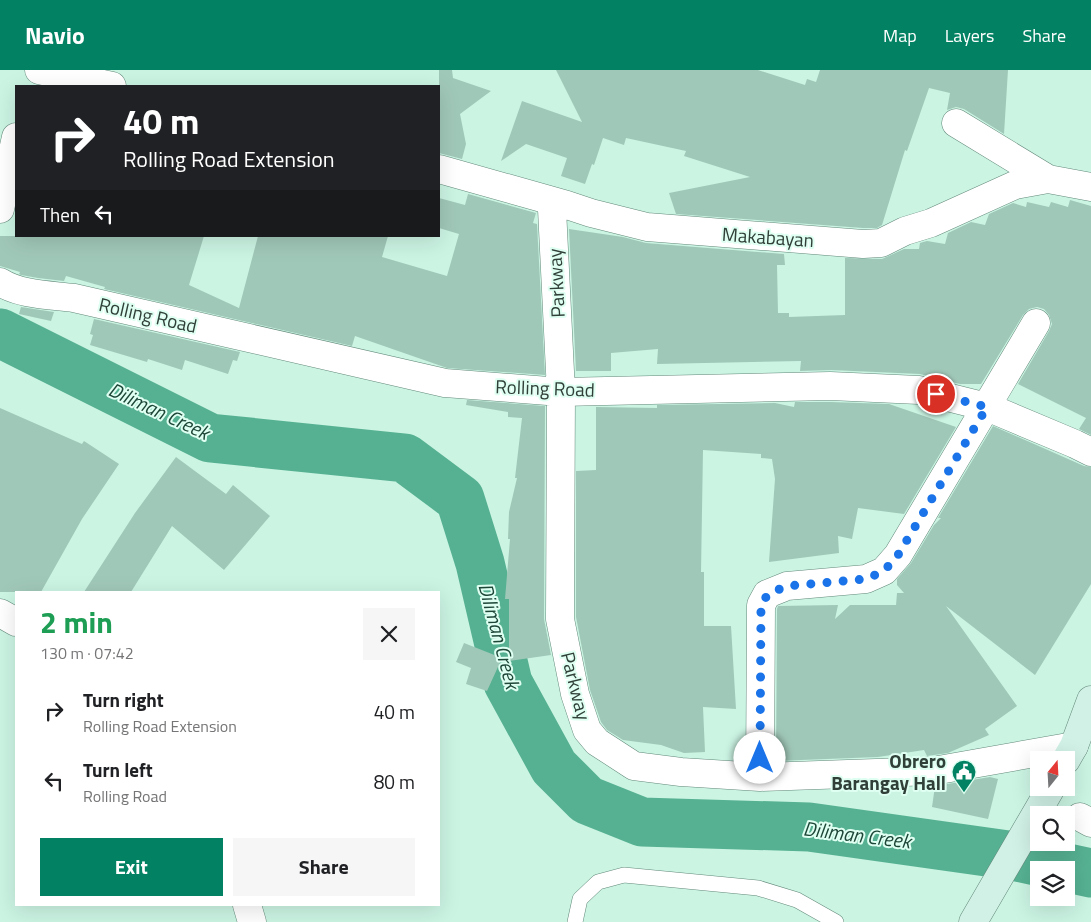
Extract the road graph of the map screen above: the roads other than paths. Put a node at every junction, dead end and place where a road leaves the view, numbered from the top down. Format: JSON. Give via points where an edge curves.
{"nodes":[{"id":1,"x":31,"y":70,"type":"edge"},
{"id":2,"x":39,"y":70,"type":"edge"},
{"id":3,"x":28,"y":85,"type":"edge"},
{"id":4,"x":107,"y":85,"type":"edge"},
{"id":5,"x":956,"y":123,"type":"dead end"},
{"id":6,"x":15,"y":142,"type":"edge"},
{"id":7,"x":440,"y":169,"type":"edge"},
{"id":8,"x":1048,"y":179,"type":"junction"},
{"id":9,"x":1091,"y":187,"type":"edge"},
{"id":10,"x":548,"y":200,"type":"junction"},
{"id":11,"x":0,"y":209,"type":"edge"},
{"id":12,"x":0,"y":282,"type":"edge"},
{"id":13,"x":1036,"y":323,"type":"dead end"},
{"id":14,"x":561,"y":392,"type":"junction"},
{"id":15,"x":987,"y":407,"type":"junction"},
{"id":16,"x":1091,"y":452,"type":"edge"},
{"id":17,"x":0,"y":613,"type":"edge"},
{"id":18,"x":15,"y":621,"type":"edge"},
{"id":19,"x":1091,"y":700,"type":"edge"},
{"id":20,"x":1077,"y":744,"type":"edge"},
{"id":21,"x":760,"y":777,"type":"junction"},
{"id":22,"x":1046,"y":796,"type":"edge"},
{"id":23,"x":247,"y":906,"type":"edge"},
{"id":24,"x":977,"y":914,"type":"edge"},
{"id":25,"x":252,"y":922,"type":"edge"},
{"id":26,"x":575,"y":922,"type":"edge"},
{"id":27,"x":836,"y":922,"type":"edge"}],
"edges":[{"from":1,"to":3,"type":"street"},
{"from":2,"to":4,"type":"street"},
{"from":5,"to":8,"type":"street"},
{"from":6,"to":11,"type":"street"},
{"from":7,"to":10,"type":"street","name":"Makabayan"},
{"from":8,"to":9,"type":"street","name":"Makabayan"},
{"from":8,"to":10,"type":"street","name":"Makabayan","via":[[1015,185],[931,223],[904,230],[881,243],[863,244],[647,227]]},
{"from":10,"to":14,"type":"street","name":"Parkway","via":[[552,209]]},
{"from":12,"to":14,"type":"street","name":"Rolling Road","via":[[27,292],[74,298],[445,383]]},
{"from":13,"to":15,"type":"street"},
{"from":14,"to":15,"type":"street","name":"Rolling Road","via":[[830,386],[919,390]]},
{"from":14,"to":21,"type":"street","name":"Parkway","via":[[560,619],[575,694],[587,730],[597,742],[634,766]]},
{"from":15,"to":16,"type":"street","name":"Rolling Road"},
{"from":15,"to":21,"type":"street","via":[[898,555],[884,571],[866,579],[787,586],[768,594],[761,605]]},
{"from":17,"to":18,"type":"street"},
{"from":19,"to":20,"type":"main road"},
{"from":20,"to":21,"type":"street","name":"Parkway","via":[[933,771]]},
{"from":22,"to":24,"type":"main road"},
{"from":23,"to":25,"type":"street"},
{"from":26,"to":27,"type":"lane","via":[[580,899],[598,882],[624,875],[758,888],[797,900]]}]}
